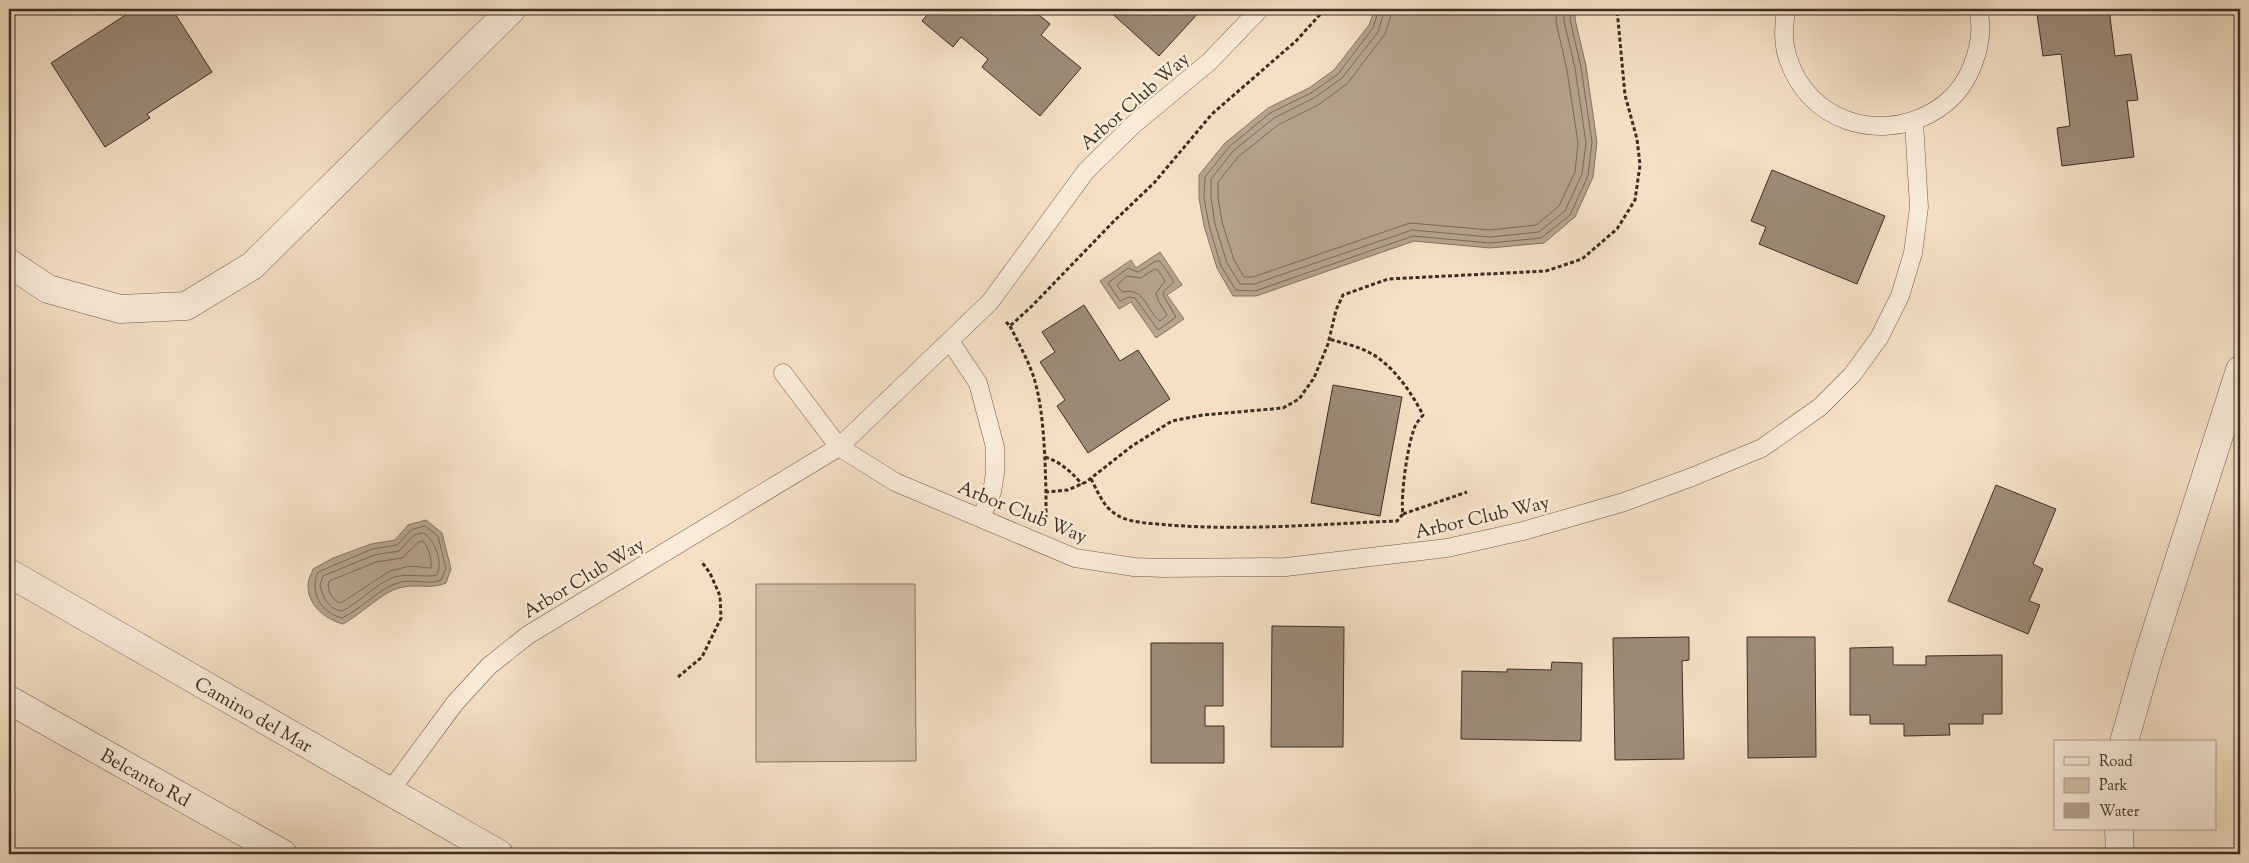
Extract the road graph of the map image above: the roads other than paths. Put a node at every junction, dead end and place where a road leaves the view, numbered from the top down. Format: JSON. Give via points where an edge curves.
{"nodes":[{"id":1,"x":512,"y":9,"type":"edge"},
{"id":2,"x":1260,"y":9,"type":"edge"},
{"id":3,"x":1786,"y":9,"type":"edge"},
{"id":4,"x":1978,"y":9,"type":"edge"},
{"id":5,"x":1914,"y":122,"type":"junction"},
{"id":6,"x":9,"y":263,"type":"edge"},
{"id":7,"x":950,"y":341,"type":"junction"},
{"id":8,"x":2240,"y":370,"type":"edge"},
{"id":9,"x":783,"y":373,"type":"dead end"},
{"id":10,"x":839,"y":447,"type":"junction"},
{"id":11,"x":980,"y":518,"type":"junction"},
{"id":12,"x":9,"y":573,"type":"edge"},
{"id":13,"x":9,"y":700,"type":"edge"},
{"id":14,"x":2125,"y":740,"type":"edge"},
{"id":15,"x":390,"y":792,"type":"junction"},
{"id":16,"x":2119,"y":830,"type":"edge"},
{"id":17,"x":283,"y":854,"type":"edge"},
{"id":18,"x":500,"y":854,"type":"edge"},
{"id":19,"x":2120,"y":854,"type":"edge"}],
"edges":[{"from":1,"to":6,"type":"street","via":[[252,266],[186,306],[120,309],[48,289]]},
{"from":2,"to":7,"type":"lane","name":"Arbor Club Way","via":[[1209,62],[1133,125],[1086,171],[990,302]]},
{"from":3,"to":5,"type":"lane","via":[[1783,30],[1788,61],[1803,88],[1825,110],[1853,123],[1883,128]]},
{"from":4,"to":5,"type":"lane","via":[[1981,19],[1979,48],[1967,80],[1944,106]]},
{"from":5,"to":11,"type":"lane","name":"Arbor Club Way","via":[[1919,207],[1913,253],[1900,296],[1879,338],[1852,375],[1820,408],[1762,448],[1624,502],[1523,530],[1408,554],[1286,566],[1164,568],[1075,558]]},
{"from":7,"to":10,"type":"lane","name":"Arbor Club Way"},
{"from":7,"to":11,"type":"lane","via":[[978,384],[995,447],[992,492]]},
{"from":8,"to":14,"type":"street"},
{"from":9,"to":10,"type":"lane"},
{"from":10,"to":11,"type":"lane","name":"Arbor Club Way","via":[[895,482]]},
{"from":10,"to":15,"type":"lane","name":"Arbor Club Way","via":[[528,635],[489,666],[455,703]]},
{"from":12,"to":15,"type":"street","name":"Camino del Mar"},
{"from":13,"to":17,"type":"street","name":"Belcanto Rd"},
{"from":15,"to":18,"type":"street","name":"Camino del Mar"},
{"from":16,"to":19,"type":"street"}]}
